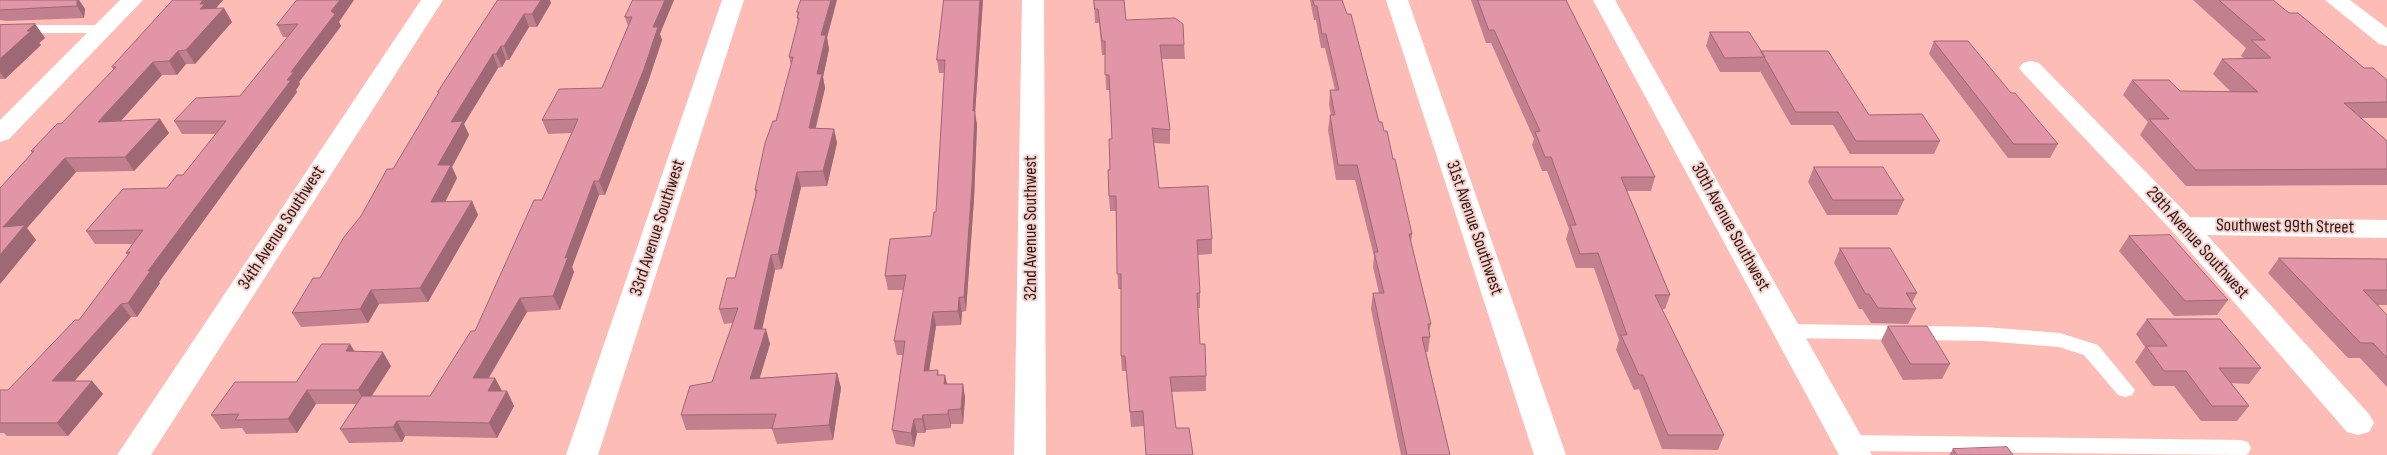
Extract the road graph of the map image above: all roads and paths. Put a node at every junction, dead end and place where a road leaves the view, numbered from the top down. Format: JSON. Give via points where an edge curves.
{"nodes":[{"id":1,"x":132,"y":0,"type":"edge"},
{"id":2,"x":432,"y":0,"type":"edge"},
{"id":3,"x":733,"y":0,"type":"edge"},
{"id":4,"x":1033,"y":0,"type":"edge"},
{"id":5,"x":1397,"y":0,"type":"edge"},
{"id":6,"x":1604,"y":0,"type":"edge"},
{"id":7,"x":2336,"y":0,"type":"edge"},
{"id":8,"x":0,"y":29,"type":"edge"},
{"id":9,"x":104,"y":30,"type":"junction"},
{"id":10,"x":2387,"y":39,"type":"edge"},
{"id":11,"x":2031,"y":68,"type":"dead end"},
{"id":12,"x":0,"y":134,"type":"edge"},
{"id":13,"x":2183,"y":226,"type":"junction"},
{"id":14,"x":2387,"y":229,"type":"edge"},
{"id":15,"x":1788,"y":331,"type":"junction"},
{"id":16,"x":2125,"y":390,"type":"dead end"},
{"id":17,"x":2358,"y":423,"type":"dead end"},
{"id":18,"x":2241,"y":448,"type":"dead end"},
{"id":19,"x":1853,"y":449,"type":"edge"},
{"id":20,"x":133,"y":455,"type":"edge"},
{"id":21,"x":582,"y":455,"type":"edge"},
{"id":22,"x":1030,"y":455,"type":"edge"},
{"id":23,"x":1550,"y":455,"type":"edge"}],
"edges":[{"from":1,"to":9,"type":"street"},
{"from":2,"to":20,"type":"street","name":"34th Avenue Southwest"},
{"from":3,"to":21,"type":"street","name":"33rd Avenue Southwest"},
{"from":4,"to":22,"type":"street","name":"32nd Avenue Southwest"},
{"from":5,"to":23,"type":"street","name":"31st Avenue Southwest"},
{"from":6,"to":15,"type":"street","name":"30th Avenue Southwest"},
{"from":7,"to":10,"type":"street"},
{"from":8,"to":9,"type":"lane"},
{"from":9,"to":12,"type":"street"},
{"from":11,"to":13,"type":"street","name":"29th Avenue Southwest"},
{"from":13,"to":14,"type":"street","name":"Southwest 99th Street"},
{"from":13,"to":17,"type":"street","name":"29th Avenue Southwest"},
{"from":15,"to":16,"type":"lane","via":[[1985,334],[2060,340],[2091,350]]},
{"from":15,"to":19,"type":"street","name":"30th Avenue Southwest"},
{"from":18,"to":19,"type":"lane"}]}
